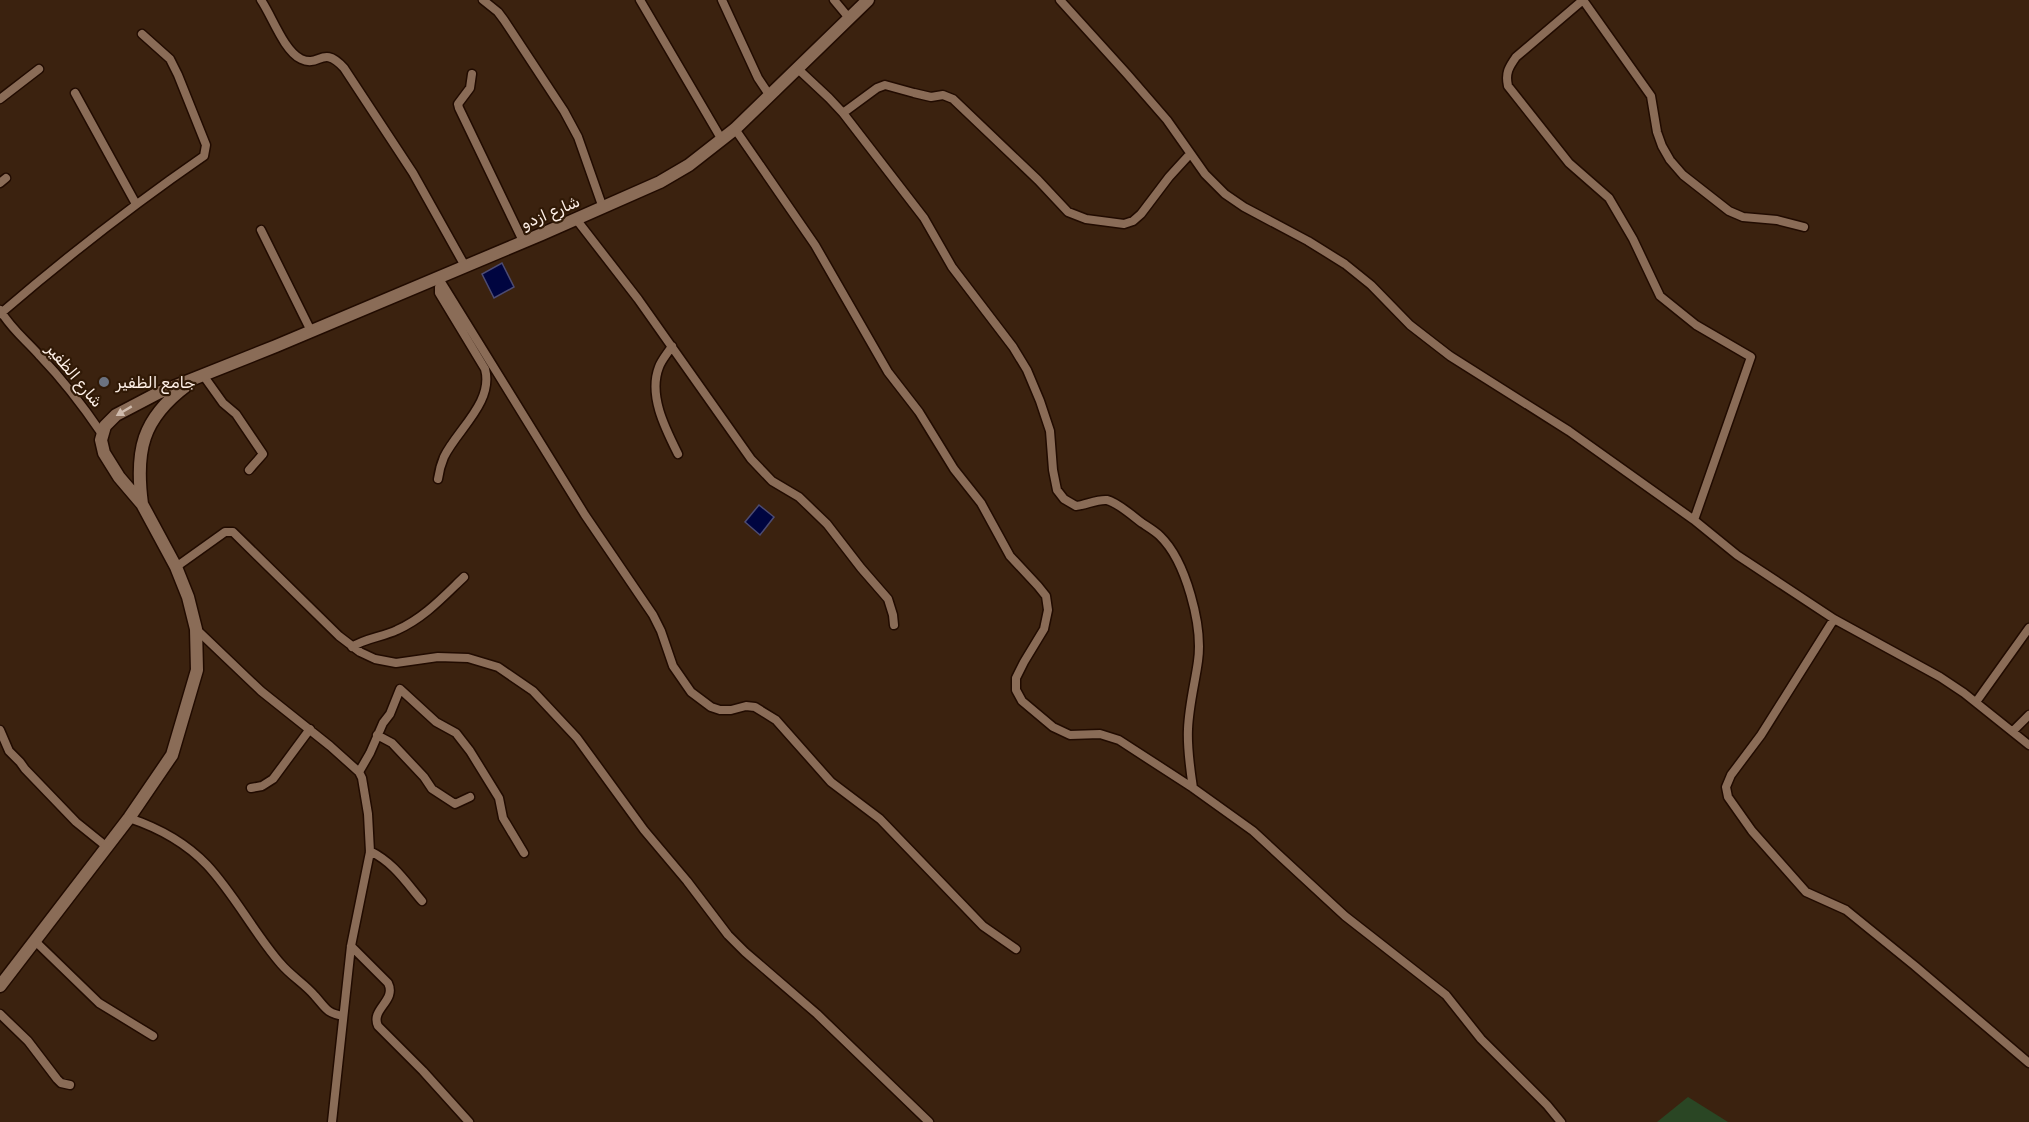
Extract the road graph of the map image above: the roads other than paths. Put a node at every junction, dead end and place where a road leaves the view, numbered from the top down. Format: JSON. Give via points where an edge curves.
{"nodes":[{"id":1,"x":261,"y":0,"type":"edge"},
{"id":2,"x":483,"y":0,"type":"edge"},
{"id":3,"x":640,"y":0,"type":"edge"},
{"id":4,"x":722,"y":0,"type":"edge"},
{"id":5,"x":834,"y":0,"type":"edge"},
{"id":6,"x":868,"y":0,"type":"edge"},
{"id":7,"x":1060,"y":0,"type":"edge"},
{"id":8,"x":1583,"y":0,"type":"edge"},
{"id":9,"x":849,"y":18,"type":"junction"},
{"id":10,"x":142,"y":34,"type":"dead end"},
{"id":11,"x":39,"y":69,"type":"dead end"},
{"id":12,"x":798,"y":69,"type":"junction"},
{"id":13,"x":472,"y":74,"type":"dead end"},
{"id":14,"x":75,"y":93,"type":"dead end"},
{"id":15,"x":770,"y":96,"type":"junction"},
{"id":16,"x":0,"y":99,"type":"edge"},
{"id":17,"x":843,"y":113,"type":"junction"},
{"id":18,"x":735,"y":129,"type":"junction"},
{"id":19,"x":722,"y":140,"type":"junction"},
{"id":20,"x":1190,"y":154,"type":"junction"},
{"id":21,"x":136,"y":204,"type":"junction"},
{"id":22,"x":603,"y":208,"type":"junction"},
{"id":23,"x":576,"y":219,"type":"junction"},
{"id":24,"x":1804,"y":227,"type":"dead end"},
{"id":25,"x":261,"y":230,"type":"dead end"},
{"id":26,"x":523,"y":241,"type":"junction"},
{"id":27,"x":465,"y":266,"type":"junction"},
{"id":28,"x":440,"y":281,"type":"junction"},
{"id":29,"x":0,"y":312,"type":"edge"},
{"id":30,"x":311,"y":331,"type":"junction"},
{"id":31,"x":672,"y":346,"type":"junction"},
{"id":32,"x":200,"y":377,"type":"junction"},
{"id":33,"x":102,"y":434,"type":"junction"},
{"id":34,"x":678,"y":454,"type":"dead end"},
{"id":35,"x":249,"y":470,"type":"dead end"},
{"id":36,"x":438,"y":480,"type":"dead end"},
{"id":37,"x":142,"y":504,"type":"junction"},
{"id":38,"x":1694,"y":520,"type":"junction"},
{"id":39,"x":176,"y":567,"type":"junction"},
{"id":40,"x":464,"y":577,"type":"dead end"},
{"id":41,"x":1834,"y":619,"type":"junction"},
{"id":42,"x":894,"y":625,"type":"dead end"},
{"id":43,"x":2029,"y":628,"type":"edge"},
{"id":44,"x":196,"y":629,"type":"junction"},
{"id":45,"x":352,"y":647,"type":"junction"},
{"id":46,"x":1976,"y":702,"type":"junction"},
{"id":47,"x":2029,"y":715,"type":"edge"},
{"id":48,"x":310,"y":729,"type":"junction"},
{"id":49,"x":0,"y":730,"type":"edge"},
{"id":50,"x":2013,"y":731,"type":"junction"},
{"id":51,"x":377,"y":735,"type":"junction"},
{"id":52,"x":2029,"y":745,"type":"edge"},
{"id":53,"x":359,"y":771,"type":"junction"},
{"id":54,"x":251,"y":788,"type":"dead end"},
{"id":55,"x":1193,"y":788,"type":"junction"},
{"id":56,"x":470,"y":797,"type":"dead end"},
{"id":57,"x":129,"y":818,"type":"junction"},
{"id":58,"x":107,"y":847,"type":"junction"},
{"id":59,"x":370,"y":850,"type":"junction"},
{"id":60,"x":524,"y":853,"type":"dead end"},
{"id":61,"x":422,"y":901,"type":"dead end"},
{"id":62,"x":35,"y":941,"type":"junction"},
{"id":63,"x":351,"y":946,"type":"junction"},
{"id":64,"x":1016,"y":949,"type":"dead end"},
{"id":65,"x":0,"y":986,"type":"edge"},
{"id":66,"x":0,"y":1014,"type":"edge"},
{"id":67,"x":343,"y":1016,"type":"junction"},
{"id":68,"x":153,"y":1036,"type":"dead end"},
{"id":69,"x":2029,"y":1063,"type":"edge"},
{"id":70,"x":69,"y":1085,"type":"dead end"},
{"id":71,"x":332,"y":1122,"type":"edge"},
{"id":72,"x":469,"y":1122,"type":"edge"},
{"id":73,"x":929,"y":1122,"type":"edge"},
{"id":74,"x":1562,"y":1122,"type":"edge"}],
"edges":[{"from":1,"to":27,"type":"street","via":[[292,52],[310,61],[330,57],[344,68],[413,173]]},
{"from":2,"to":22,"type":"street","via":[[504,20],[564,111],[578,137]]},
{"from":3,"to":19,"type":"street"},
{"from":4,"to":15,"type":"street"},
{"from":5,"to":9,"type":"street"},
{"from":6,"to":9,"type":"street","name":"شارع ازدو"},
{"from":7,"to":20,"type":"street","via":[[1167,120]]},
{"from":8,"to":24,"type":"street","via":[[1651,96],[1662,146],[1683,175],[1729,211]]},
{"from":8,"to":38,"type":"street","via":[[1516,57],[1506,77],[1508,86],[1569,163],[1609,198],[1660,296],[1696,325],[1751,357]]},
{"from":9,"to":12,"type":"street","name":"شارع ازدو"},
{"from":10,"to":21,"type":"street","via":[[170,59],[206,151]]},
{"from":11,"to":16,"type":"street"},
{"from":12,"to":15,"type":"street","name":"شارع ازدو"},
{"from":12,"to":17,"type":"street"},
{"from":13,"to":26,"type":"street","via":[[470,88],[459,108]]},
{"from":14,"to":21,"type":"street"},
{"from":15,"to":18,"type":"street","name":"شارع ازدو"},
{"from":17,"to":20,"type":"street","via":[[885,85],[931,97],[948,96],[1068,212],[1113,223],[1124,224],[1141,214]]},
{"from":17,"to":55,"type":"street","via":[[924,218],[952,267],[1027,370],[1050,431],[1057,490],[1076,506],[1113,502],[1161,537],[1173,555],[1196,611],[1200,636],[1188,728]]},
{"from":18,"to":19,"type":"street","name":"شارع ازدو"},
{"from":18,"to":55,"type":"street","via":[[815,245],[888,372],[981,502],[1010,556],[1046,596],[1044,629],[1016,678],[1016,690],[1022,701],[1053,727],[1071,735],[1100,734],[1119,740]]},
{"from":19,"to":22,"type":"street","name":"شارع ازدو","via":[[668,178]]},
{"from":20,"to":38,"type":"street","via":[[1225,194],[1345,264],[1430,343],[1569,432]]},
{"from":21,"to":29,"type":"street"},
{"from":22,"to":23,"type":"street","name":"شارع ازدو"},
{"from":23,"to":26,"type":"street","name":"شارع ازدو"},
{"from":23,"to":31,"type":"street"},
{"from":25,"to":30,"type":"street"},
{"from":26,"to":27,"type":"street","name":"شارع ازدو"},
{"from":27,"to":28,"type":"street","name":"شارع ازدو"},
{"from":28,"to":30,"type":"street","name":"شارع ازدو"},
{"from":28,"to":36,"type":"street","via":[[439,293],[485,369],[487,380],[476,408],[445,455]]},
{"from":28,"to":64,"type":"street","via":[[585,515],[653,615],[673,666],[691,692],[720,710],[755,707],[776,720],[831,782],[880,819],[983,926]]},
{"from":29,"to":33,"type":"street","name":"شارع الظفير","via":[[60,378]]},
{"from":30,"to":32,"type":"street","name":"شارع ازدو"},
{"from":31,"to":34,"type":"street","via":[[655,382],[656,398]]},
{"from":31,"to":42,"type":"street","via":[[751,459],[772,481],[799,497],[827,524],[882,591],[891,606]]},
{"from":32,"to":33,"type":"street","name":"شارع ازدو","one_way":true,"via":[[125,410],[110,421]]},
{"from":32,"to":35,"type":"street","via":[[236,414],[263,454]]},
{"from":32,"to":37,"type":"street","via":[[167,401],[148,427],[140,463]]},
{"from":33,"to":37,"type":"street","via":[[102,446],[110,464]]},
{"from":37,"to":39,"type":"street"},
{"from":38,"to":41,"type":"street","via":[[1737,555]]},
{"from":39,"to":44,"type":"street"},
{"from":39,"to":45,"type":"street","via":[[225,532],[233,532]]},
{"from":40,"to":45,"type":"street","via":[[418,618],[396,631]]},
{"from":41,"to":46,"type":"street","via":[[1940,677]]},
{"from":41,"to":69,"type":"street","via":[[1731,775],[1726,786],[1728,797],[1752,831],[1806,892],[1846,910]]},
{"from":43,"to":46,"type":"street"},
{"from":44,"to":48,"type":"street","via":[[261,691]]},
{"from":44,"to":57,"type":"street","via":[[197,670],[172,755]]},
{"from":45,"to":73,"type":"street","via":[[375,659],[396,663],[454,656],[482,661],[498,667],[533,692],[577,738],[728,935]]},
{"from":46,"to":50,"type":"street"},
{"from":47,"to":50,"type":"street"},
{"from":48,"to":53,"type":"street"},
{"from":48,"to":54,"type":"street","via":[[273,779]]},
{"from":49,"to":58,"type":"street","via":[[9,751],[25,770]]},
{"from":50,"to":52,"type":"street"},
{"from":51,"to":53,"type":"street"},
{"from":51,"to":56,"type":"street","via":[[392,743],[432,789],[455,804]]},
{"from":51,"to":60,"type":"street","via":[[400,689],[436,722],[456,733],[470,751],[499,798],[503,818]]},
{"from":53,"to":59,"type":"street"},
{"from":55,"to":74,"type":"street","via":[[1253,831],[1345,916],[1446,995],[1481,1039]]},
{"from":57,"to":58,"type":"street"},
{"from":57,"to":67,"type":"street","via":[[179,840],[207,864],[282,965],[324,1008]]},
{"from":58,"to":62,"type":"street"},
{"from":59,"to":61,"type":"street","via":[[394,866]]},
{"from":59,"to":63,"type":"street"},
{"from":62,"to":65,"type":"street"},
{"from":62,"to":68,"type":"street","via":[[99,1003]]},
{"from":63,"to":67,"type":"street"},
{"from":63,"to":72,"type":"street","via":[[391,989],[377,1014],[378,1026]]},
{"from":66,"to":70,"type":"street","via":[[28,1041],[57,1079]]},
{"from":67,"to":71,"type":"street"}]}
